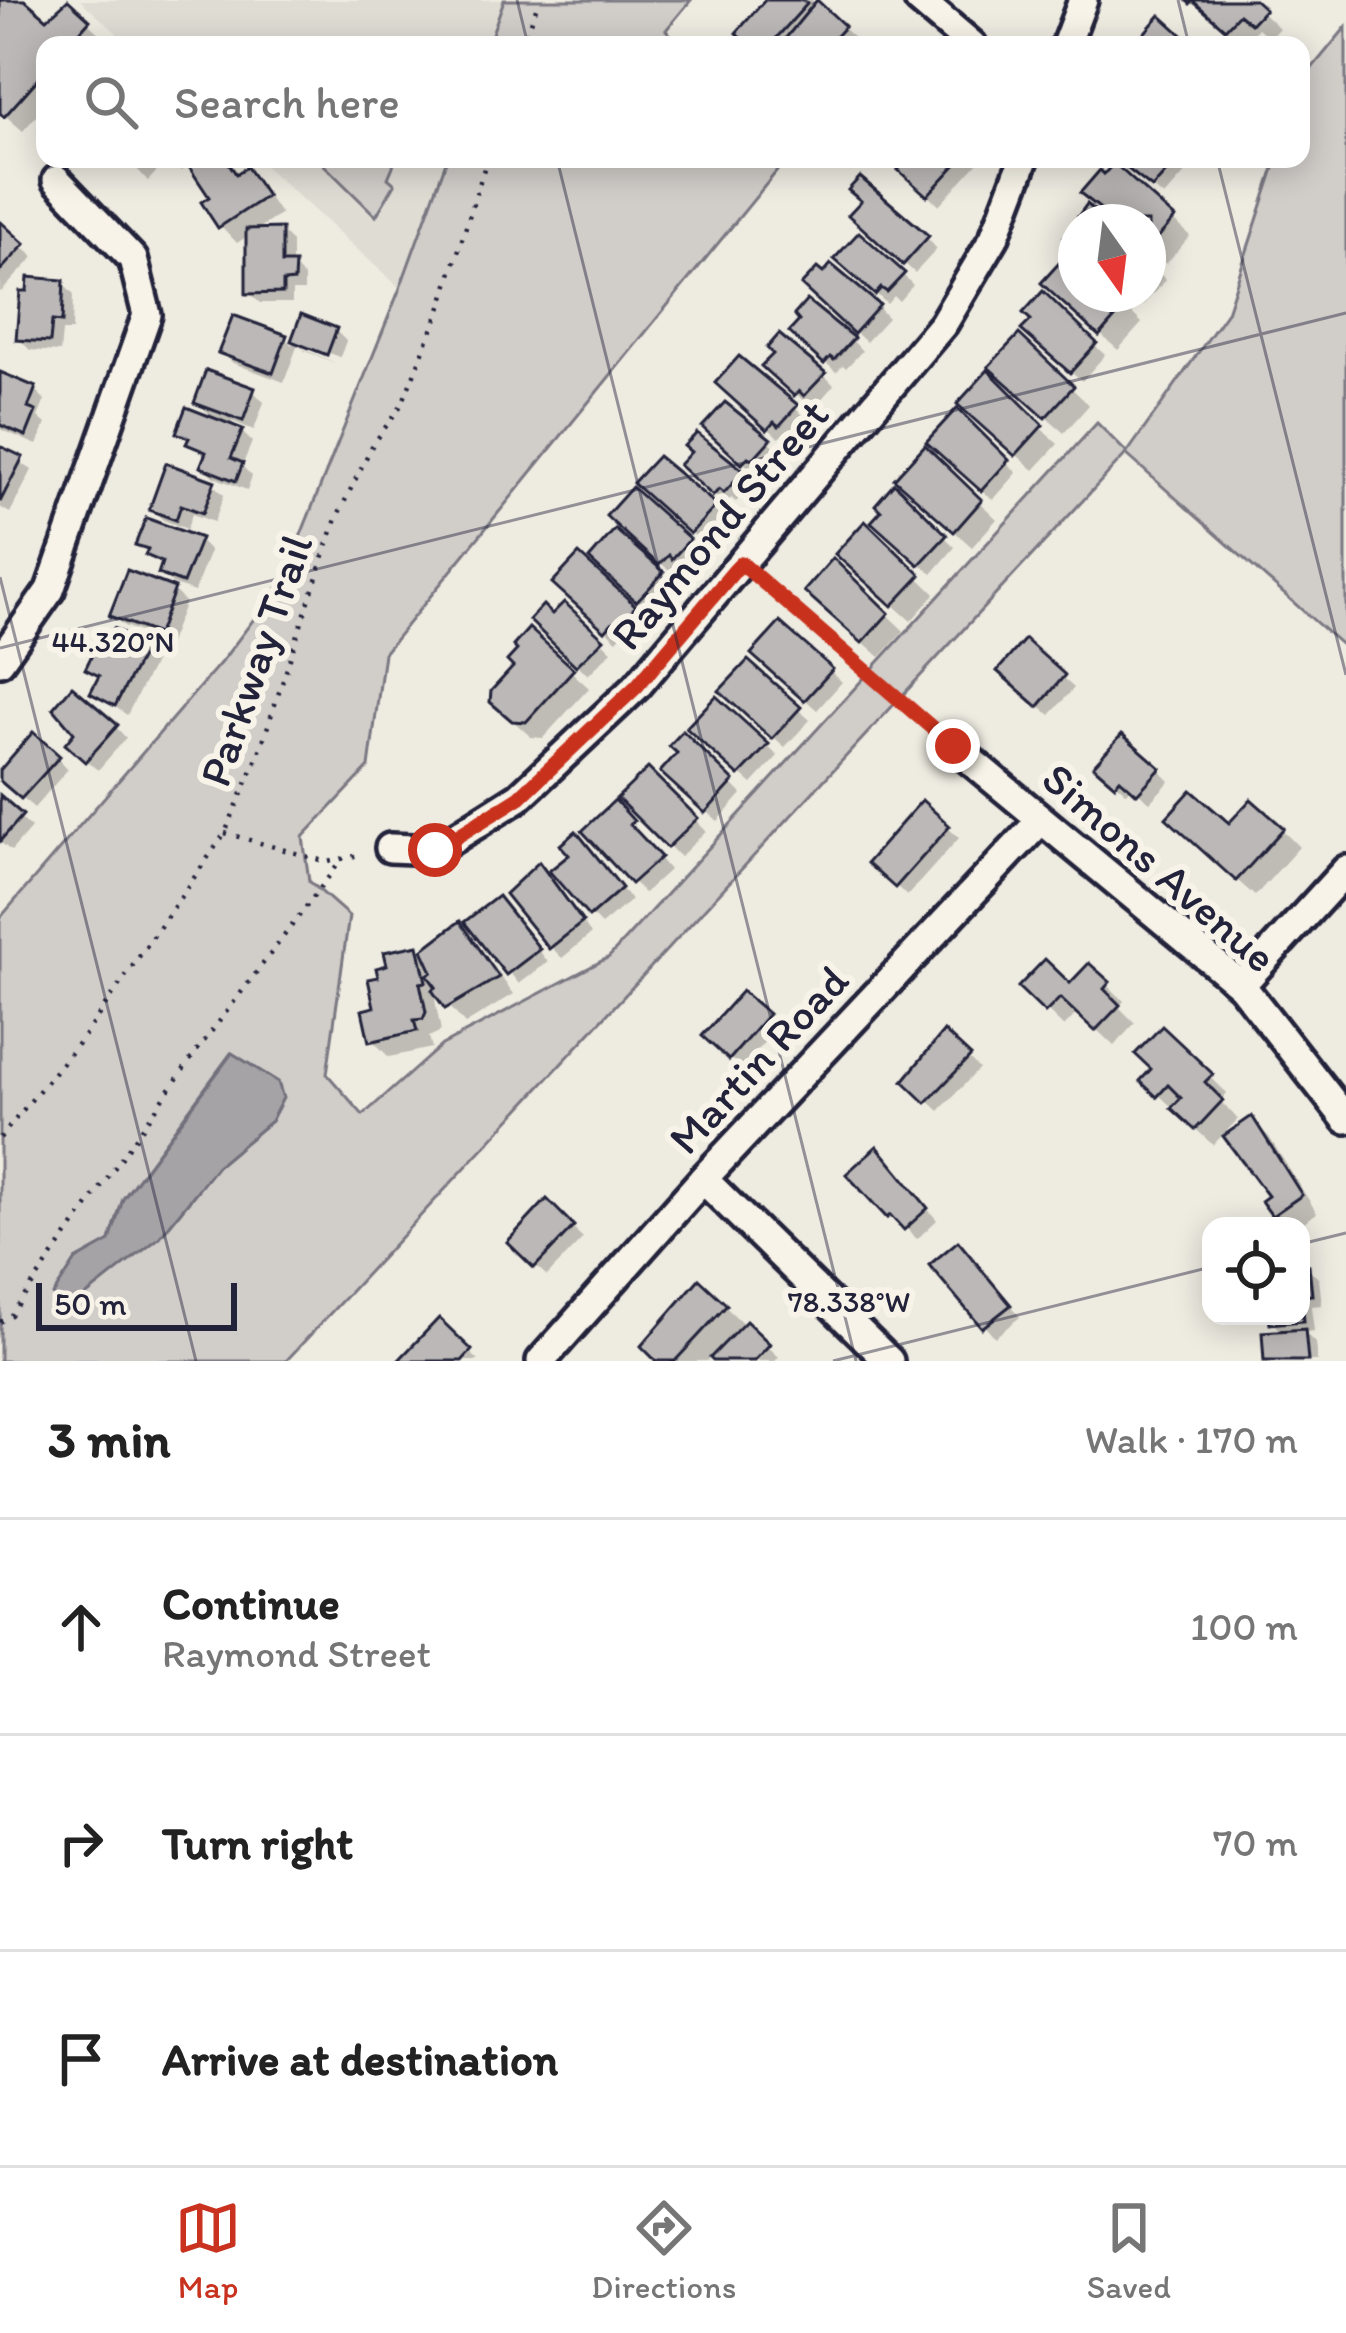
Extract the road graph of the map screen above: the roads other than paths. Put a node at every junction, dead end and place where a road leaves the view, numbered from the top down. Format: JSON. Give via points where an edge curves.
{"nodes":[{"id":1,"x":919,"y":0,"type":"edge"},
{"id":2,"x":1083,"y":0,"type":"edge"},
{"id":3,"x":961,"y":36,"type":"edge"},
{"id":4,"x":1069,"y":36,"type":"edge"},
{"id":5,"x":1021,"y":168,"type":"edge"},
{"id":6,"x":57,"y":180,"type":"dead end"},
{"id":7,"x":0,"y":661,"type":"edge"},
{"id":8,"x":953,"y":746,"type":"road end"},
{"id":9,"x":1042,"y":820,"type":"junction"},
{"id":10,"x":390,"y":848,"type":"road end"},
{"id":11,"x":1346,"y":869,"type":"edge"},
{"id":12,"x":1241,"y":985,"type":"junction"},
{"id":13,"x":1346,"y":1119,"type":"edge"},
{"id":14,"x":703,"y":1179,"type":"junction"},
{"id":15,"x":541,"y":1361,"type":"edge"},
{"id":16,"x":889,"y":1361,"type":"edge"}],
"edges":[{"from":1,"to":3,"type":"street"},
{"from":2,"to":4,"type":"street"},
{"from":5,"to":10,"type":"street","name":"Raymond Street","via":[[994,238],[943,324],[637,686],[520,797],[435,850]]},
{"from":6,"to":7,"type":"street","via":[[133,259],[147,315],[50,590]]},
{"from":8,"to":9,"type":"street","name":"Simons Avenue"},
{"from":9,"to":12,"type":"street","name":"Simons Avenue"},
{"from":9,"to":14,"type":"street","name":"Martin Road"},
{"from":11,"to":12,"type":"street"},
{"from":12,"to":13,"type":"street","name":"Simons Avenue"},
{"from":14,"to":15,"type":"street","name":"Martin Road"},
{"from":14,"to":16,"type":"street"}]}
